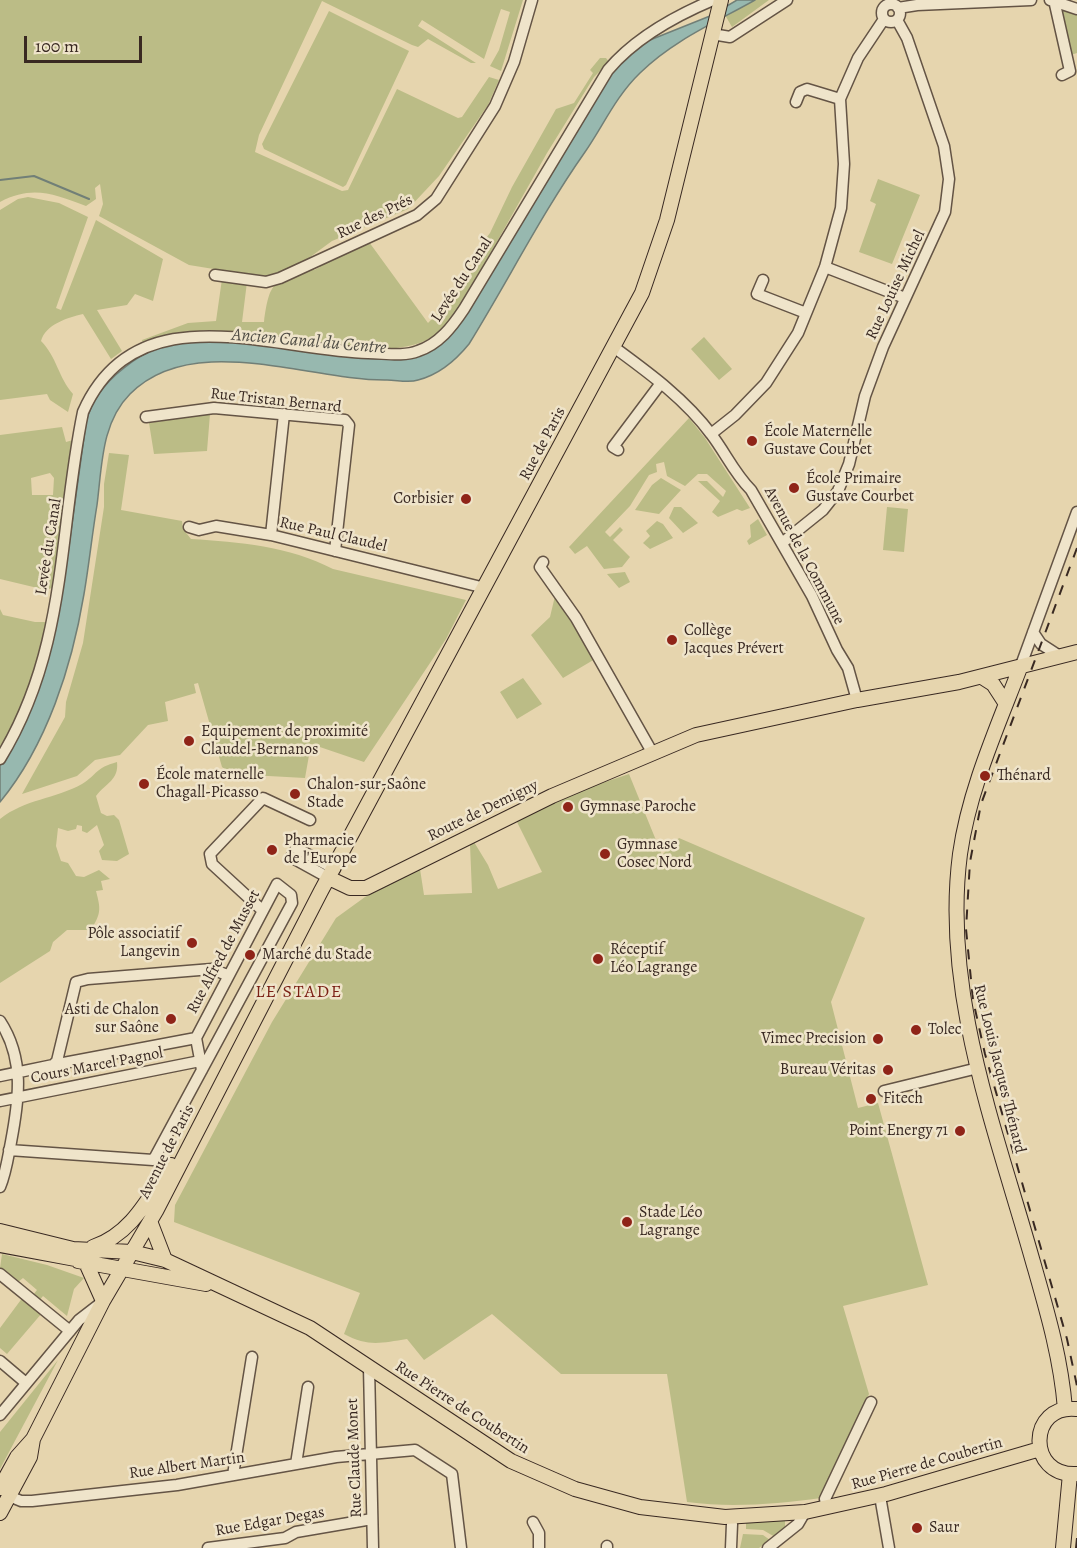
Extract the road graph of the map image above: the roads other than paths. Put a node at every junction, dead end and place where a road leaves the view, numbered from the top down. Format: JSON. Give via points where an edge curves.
{"nodes":[{"id":1,"x":532,"y":0,"type":"edge"},
{"id":2,"x":787,"y":0,"type":"edge"},
{"id":3,"x":1031,"y":0,"type":"edge"},
{"id":4,"x":1052,"y":0,"type":"edge"},
{"id":5,"x":718,"y":2,"type":"edge"},
{"id":6,"x":884,"y":3,"type":"edge"},
{"id":7,"x":898,"y":8,"type":"junction"},
{"id":8,"x":1077,"y":9,"type":"edge"},
{"id":9,"x":885,"y":19,"type":"junction"},
{"id":10,"x":897,"y":20,"type":"junction"},
{"id":11,"x":713,"y":33,"type":"junction"},
{"id":12,"x":1062,"y":75,"type":"dead end"},
{"id":13,"x":840,"y":99,"type":"junction"},
{"id":14,"x":796,"y":102,"type":"dead end"},
{"id":15,"x":825,"y":267,"type":"junction"},
{"id":16,"x":215,"y":275,"type":"dead end"},
{"id":17,"x":763,"y":280,"type":"dead end"},
{"id":18,"x":905,"y":298,"type":"junction"},
{"id":19,"x":806,"y":313,"type":"junction"},
{"id":20,"x":615,"y":348,"type":"junction"},
{"id":21,"x":661,"y":383,"type":"junction"},
{"id":22,"x":284,"y":414,"type":"junction"},
{"id":23,"x":146,"y":417,"type":"dead end"},
{"id":24,"x":711,"y":434,"type":"junction"},
{"id":25,"x":618,"y":450,"type":"dead end"},
{"id":26,"x":1077,"y":512,"type":"edge"},
{"id":27,"x":189,"y":527,"type":"dead end"},
{"id":28,"x":271,"y":535,"type":"junction"},
{"id":29,"x":782,"y":543,"type":"junction"},
{"id":30,"x":335,"y":551,"type":"junction"},
{"id":31,"x":543,"y":562,"type":"dead end"},
{"id":32,"x":485,"y":588,"type":"junction"},
{"id":33,"x":1033,"y":632,"type":"junction"},
{"id":34,"x":1077,"y":652,"type":"edge"},
{"id":35,"x":1061,"y":657,"type":"junction"},
{"id":36,"x":1020,"y":668,"type":"junction"},
{"id":37,"x":982,"y":677,"type":"junction"},
{"id":38,"x":857,"y":700,"type":"junction"},
{"id":39,"x":1006,"y":704,"type":"junction"},
{"id":40,"x":652,"y":752,"type":"junction"},
{"id":41,"x":0,"y":759,"type":"edge"},
{"id":42,"x":310,"y":820,"type":"dead end"},
{"id":43,"x":294,"y":852,"type":"dead end"},
{"id":44,"x":332,"y":874,"type":"junction"},
{"id":45,"x":262,"y":910,"type":"junction"},
{"id":46,"x":227,"y":975,"type":"junction"},
{"id":47,"x":0,"y":1021,"type":"edge"},
{"id":48,"x":195,"y":1038,"type":"junction"},
{"id":49,"x":53,"y":1065,"type":"junction"},
{"id":50,"x":201,"y":1065,"type":"junction"},
{"id":51,"x":978,"y":1068,"type":"junction"},
{"id":52,"x":19,"y":1073,"type":"junction"},
{"id":53,"x":0,"y":1076,"type":"edge"},
{"id":54,"x":884,"y":1091,"type":"dead end"},
{"id":55,"x":18,"y":1097,"type":"junction"},
{"id":56,"x":0,"y":1101,"type":"edge"},
{"id":57,"x":200,"y":1123,"type":"junction"},
{"id":58,"x":9,"y":1150,"type":"junction"},
{"id":59,"x":0,"y":1187,"type":"edge"},
{"id":60,"x":150,"y":1221,"type":"junction"},
{"id":61,"x":0,"y":1231,"type":"edge"},
{"id":62,"x":0,"y":1245,"type":"edge"},
{"id":63,"x":84,"y":1257,"type":"junction"},
{"id":64,"x":128,"y":1259,"type":"junction"},
{"id":65,"x":165,"y":1260,"type":"junction"},
{"id":66,"x":0,"y":1274,"type":"edge"},
{"id":67,"x":220,"y":1286,"type":"junction"},
{"id":68,"x":103,"y":1300,"type":"junction"},
{"id":69,"x":70,"y":1331,"type":"junction"},
{"id":70,"x":252,"y":1357,"type":"dead end"},
{"id":71,"x":0,"y":1361,"type":"edge"},
{"id":72,"x":369,"y":1367,"type":"junction"},
{"id":73,"x":26,"y":1383,"type":"junction"},
{"id":74,"x":308,"y":1387,"type":"dead end"},
{"id":75,"x":871,"y":1402,"type":"dead end"},
{"id":76,"x":1071,"y":1409,"type":"edge"},
{"id":77,"x":0,"y":1415,"type":"edge"},
{"id":78,"x":33,"y":1439,"type":"junction"},
{"id":79,"x":1040,"y":1449,"type":"junction"},
{"id":80,"x":370,"y":1454,"type":"junction"},
{"id":81,"x":296,"y":1464,"type":"junction"},
{"id":82,"x":1073,"y":1474,"type":"edge"},
{"id":83,"x":233,"y":1475,"type":"junction"},
{"id":84,"x":3,"y":1495,"type":"edge"},
{"id":85,"x":880,"y":1496,"type":"junction"},
{"id":86,"x":826,"y":1508,"type":"junction"},
{"id":87,"x":805,"y":1512,"type":"junction"},
{"id":88,"x":0,"y":1513,"type":"edge"},
{"id":89,"x":372,"y":1520,"type":"junction"},
{"id":90,"x":728,"y":1520,"type":"junction"},
{"id":91,"x":533,"y":1522,"type":"dead end"},
{"id":92,"x":284,"y":1543,"type":"edge"},
{"id":93,"x":208,"y":1548,"type":"edge"},
{"id":94,"x":373,"y":1548,"type":"edge"},
{"id":95,"x":461,"y":1548,"type":"edge"},
{"id":96,"x":539,"y":1548,"type":"edge"},
{"id":97,"x":731,"y":1548,"type":"edge"},
{"id":98,"x":768,"y":1548,"type":"edge"},
{"id":99,"x":889,"y":1548,"type":"edge"},
{"id":100,"x":1063,"y":1548,"type":"edge"}],
"edges":[{"from":1,"to":16,"type":"street","name":"Rue des Prés","via":[[514,62],[495,106],[436,199],[417,215],[280,278],[266,282]]},
{"from":2,"to":11,"type":"street","via":[[730,37]]},
{"from":3,"to":7,"type":"street"},
{"from":4,"to":8,"type":"street"},
{"from":4,"to":12,"type":"street","via":[[1070,71]]},
{"from":5,"to":11,"type":"main road","name":"Rue de Paris"},
{"from":5,"to":41,"type":"street","name":"Levée du Canal","via":[[656,29],[608,70],[464,309],[443,336],[430,345],[411,353],[355,352],[193,335],[147,346],[117,364],[90,395],[83,412],[50,635],[24,717]]},
{"from":6,"to":7,"type":"street"},
{"from":6,"to":9,"type":"street"},
{"from":7,"to":10,"type":"street"},
{"from":9,"to":10,"type":"street"},
{"from":9,"to":13,"type":"street","via":[[858,58]]},
{"from":10,"to":18,"type":"street","name":"Rue Louise Michel","via":[[938,127],[949,179],[945,212]]},
{"from":11,"to":20,"type":"main road","name":"Rue de Paris","via":[[656,257]]},
{"from":13,"to":14,"type":"street","via":[[807,89],[800,92]]},
{"from":13,"to":15,"type":"street","via":[[844,186],[838,225]]},
{"from":15,"to":18,"type":"street"},
{"from":15,"to":19,"type":"street"},
{"from":17,"to":19,"type":"street","via":[[757,294]]},
{"from":18,"to":29,"type":"street","name":"Rue Louise Michel","via":[[868,387],[849,464],[838,491],[823,510]]},
{"from":19,"to":24,"type":"street","via":[[775,373]]},
{"from":20,"to":21,"type":"street","name":"Avenue de la Commune"},
{"from":20,"to":32,"type":"main road","name":"Rue de Paris"},
{"from":21,"to":24,"type":"street","name":"Avenue de la Commune"},
{"from":21,"to":25,"type":"street","via":[[613,447]]},
{"from":22,"to":23,"type":"street","name":"Rue Tristan Bernard","via":[[214,408]]},
{"from":22,"to":28,"type":"street"},
{"from":22,"to":30,"type":"street","name":"Rue Tristan Bernard","via":[[345,420],[349,425]]},
{"from":24,"to":29,"type":"street","name":"Avenue de la Commune","via":[[755,495]]},
{"from":26,"to":33,"type":"street"},
{"from":27,"to":28,"type":"street","name":"Rue Paul Claudel","via":[[199,530],[216,526]]},
{"from":28,"to":30,"type":"street","name":"Rue Paul Claudel"},
{"from":29,"to":38,"type":"street","name":"Avenue de la Commune","via":[[848,668]]},
{"from":30,"to":32,"type":"street","name":"Rue Paul Claudel"},
{"from":31,"to":40,"type":"street","via":[[540,567],[576,618]]},
{"from":32,"to":44,"type":"main road","name":"Rue de Paris"},
{"from":33,"to":35,"type":"street","via":[[1041,644]]},
{"from":33,"to":36,"type":"street"},
{"from":34,"to":35,"type":"main road","name":"Route de Demigny"},
{"from":35,"to":36,"type":"main road","name":"Route de Demigny"},
{"from":36,"to":37,"type":"main road","name":"Route de Demigny"},
{"from":36,"to":39,"type":"main road","name":"Rue Louis Jacques Thénard"},
{"from":37,"to":38,"type":"main road","name":"Route de Demigny"},
{"from":37,"to":39,"type":"main road","via":[[993,684]]},
{"from":38,"to":40,"type":"main road","name":"Route de Demigny","via":[[696,735]]},
{"from":39,"to":51,"type":"main road","name":"Rue Louis Jacques Thénard","via":[[979,777],[960,854],[957,959]]},
{"from":40,"to":44,"type":"main road","name":"Route de Demigny","via":[[552,796],[366,888],[350,888]]},
{"from":42,"to":45,"type":"street","via":[[263,798],[212,850],[209,859]]},
{"from":43,"to":44,"type":"street"},
{"from":44,"to":57,"type":"main road","name":"Avenue de Paris"},
{"from":45,"to":46,"type":"street","name":"Rue Alfred de Musset"},
{"from":45,"to":50,"type":"street","name":"Rue Alfred de Musset","via":[[277,884],[293,898]]},
{"from":46,"to":48,"type":"street","name":"Rue Alfred de Musset"},
{"from":46,"to":49,"type":"street","via":[[212,969],[76,982],[60,1051]]},
{"from":47,"to":52,"type":"street","via":[[14,1049]]},
{"from":48,"to":49,"type":"street","name":"Cours Marcel Pagnol"},
{"from":48,"to":50,"type":"street","name":"Rue Alfred de Musset"},
{"from":49,"to":52,"type":"street","name":"Cours Marcel Pagnol"},
{"from":50,"to":55,"type":"street","name":"Cours Marcel Pagnol"},
{"from":50,"to":58,"type":"street","name":"Rue Alfred de Musset","via":[[153,1160]]},
{"from":51,"to":54,"type":"street"},
{"from":51,"to":76,"type":"main road","name":"Rue Louis Jacques Thénard"},
{"from":52,"to":53,"type":"street","name":"Cours Marcel Pagnol"},
{"from":52,"to":55,"type":"street"},
{"from":55,"to":56,"type":"street","name":"Cours Marcel Pagnol"},
{"from":55,"to":58,"type":"street"},
{"from":57,"to":60,"type":"main road","name":"Avenue de Paris"},
{"from":57,"to":63,"type":"main road","via":[[128,1227]]},
{"from":58,"to":59,"type":"street"},
{"from":60,"to":64,"type":"main road","name":"Avenue de Paris"},
{"from":60,"to":65,"type":"main road"},
{"from":61,"to":63,"type":"main road"},
{"from":62,"to":63,"type":"main road"},
{"from":63,"to":64,"type":"main road"},
{"from":63,"to":68,"type":"main road"},
{"from":64,"to":65,"type":"main road","name":"Rue Pierre de Coubertin"},
{"from":64,"to":67,"type":"main road"},
{"from":64,"to":68,"type":"main road","name":"Avenue de Paris"},
{"from":65,"to":67,"type":"main road","name":"Rue Pierre de Coubertin"},
{"from":66,"to":69,"type":"street"},
{"from":67,"to":72,"type":"main road","name":"Rue Pierre de Coubertin","via":[[282,1313]]},
{"from":68,"to":69,"type":"street"},
{"from":68,"to":78,"type":"main road","name":"Avenue de Paris"},
{"from":69,"to":73,"type":"street"},
{"from":70,"to":83,"type":"street"},
{"from":71,"to":73,"type":"street"},
{"from":72,"to":80,"type":"street","name":"Rue Claude Monet"},
{"from":72,"to":90,"type":"main road","name":"Rue Pierre de Coubertin","via":[[484,1446],[547,1478],[640,1507]]},
{"from":73,"to":77,"type":"street"},
{"from":74,"to":81,"type":"street"},
{"from":75,"to":86,"type":"street","via":[[825,1499]]},
{"from":76,"to":79,"type":"main road","via":[[1056,1412],[1043,1425]]},
{"from":78,"to":84,"type":"main road","name":"Avenue de Paris","via":[[17,1457]]},
{"from":78,"to":84,"type":"main road","name":"Avenue de Paris","via":[[30,1457],[17,1481]]},
{"from":79,"to":82,"type":"main road","via":[[1054,1469]]},
{"from":79,"to":85,"type":"main road","name":"Rue Pierre de Coubertin"},
{"from":80,"to":81,"type":"street","name":"Rue Albert Martin"},
{"from":80,"to":89,"type":"street","name":"Rue Claude Monet"},
{"from":80,"to":95,"type":"street","name":"Rue Albert Martin","via":[[415,1450],[452,1474]]},
{"from":81,"to":83,"type":"street","name":"Rue Albert Martin"},
{"from":82,"to":100,"type":"main road"},
{"from":83,"to":84,"type":"street","name":"Rue Albert Martin","via":[[177,1485],[21,1501]]},
{"from":84,"to":88,"type":"main road","name":"Avenue de Paris"},
{"from":85,"to":86,"type":"main road","name":"Rue Pierre de Coubertin"},
{"from":85,"to":99,"type":"street"},
{"from":86,"to":87,"type":"main road","name":"Rue Pierre de Coubertin"},
{"from":87,"to":90,"type":"main road","name":"Rue Pierre de Coubertin"},
{"from":87,"to":98,"type":"street","via":[[798,1524]]},
{"from":89,"to":92,"type":"street","name":"Rue Edgar Degas","via":[[296,1532]]},
{"from":89,"to":94,"type":"street","name":"Rue Claude Monet"},
{"from":90,"to":97,"type":"street"},
{"from":91,"to":96,"type":"street","via":[[540,1533]]},
{"from":92,"to":93,"type":"street","name":"Rue Edgar Degas"}]}
